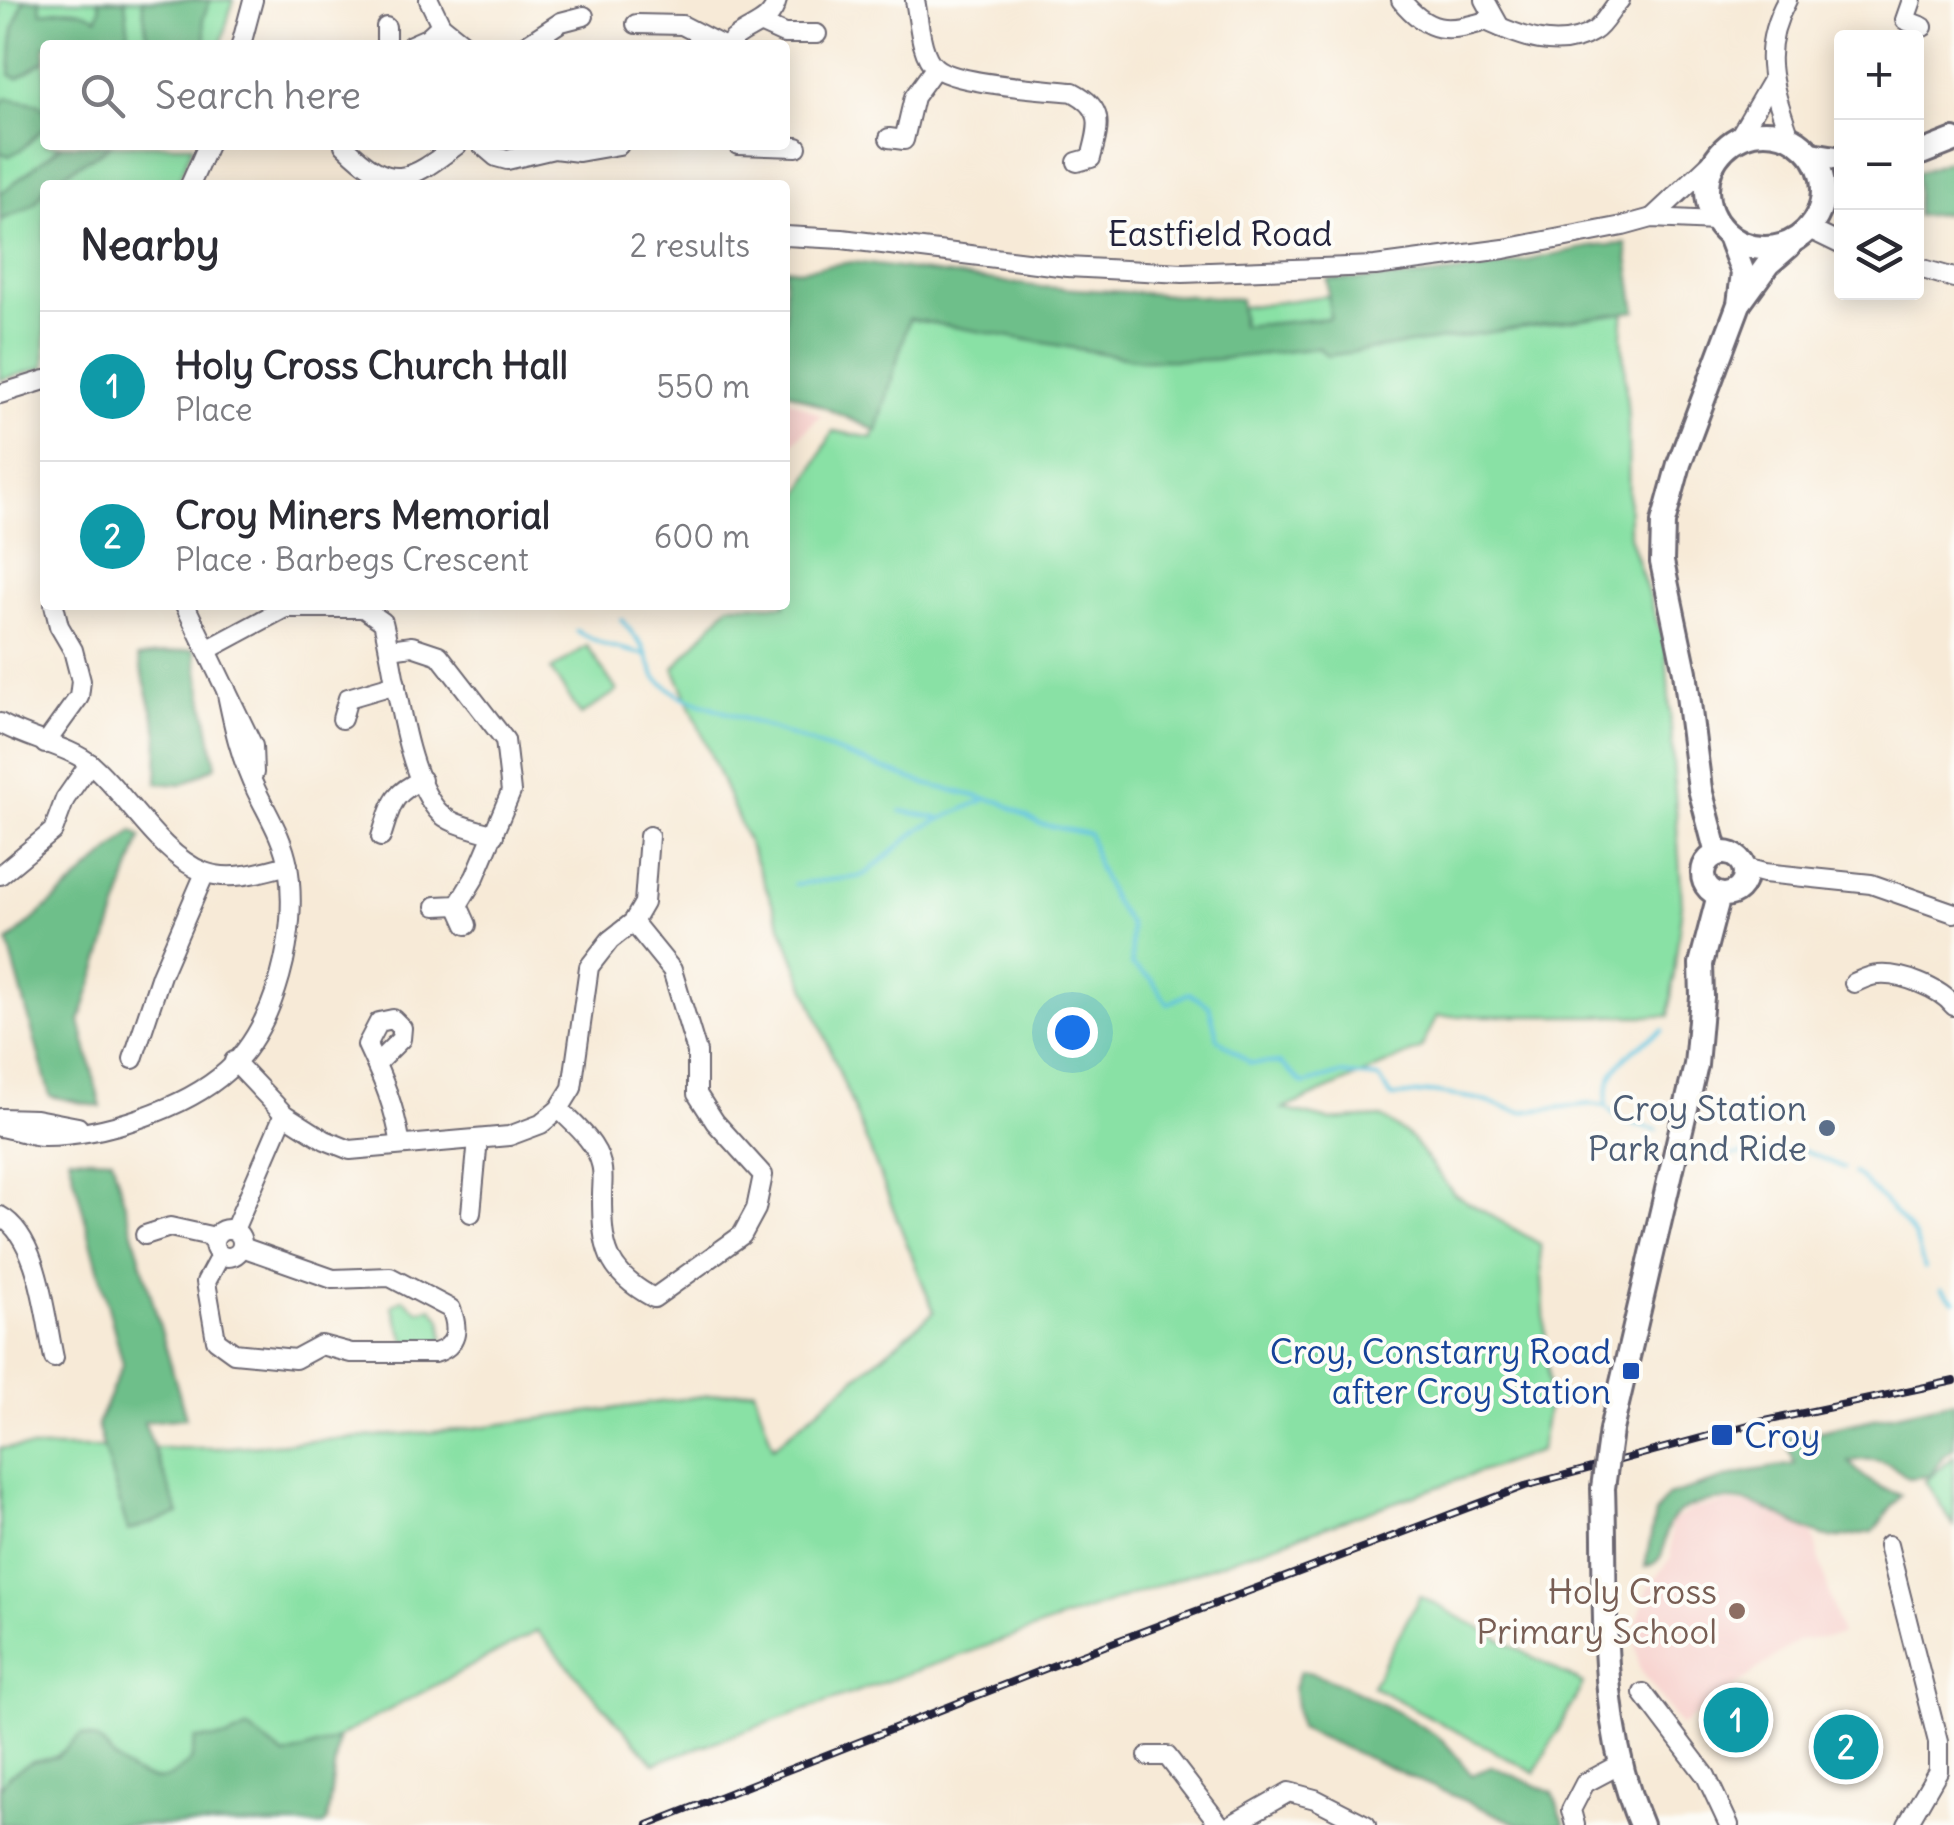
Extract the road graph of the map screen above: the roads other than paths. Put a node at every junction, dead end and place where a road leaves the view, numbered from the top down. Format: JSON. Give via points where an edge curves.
{"nodes":[{"id":1,"x":253,"y":0,"type":"edge"},
{"id":2,"x":429,"y":0,"type":"edge"},
{"id":3,"x":776,"y":0,"type":"edge"},
{"id":4,"x":915,"y":0,"type":"edge"},
{"id":5,"x":1401,"y":0,"type":"edge"},
{"id":6,"x":1485,"y":0,"type":"edge"},
{"id":7,"x":1620,"y":0,"type":"edge"},
{"id":8,"x":1787,"y":0,"type":"edge"},
{"id":9,"x":1912,"y":0,"type":"edge"},
{"id":10,"x":584,"y":16,"type":"dead end"},
{"id":11,"x":649,"y":19,"type":"dead end"},
{"id":12,"x":762,"y":24,"type":"junction"},
{"id":13,"x":441,"y":25,"type":"junction"},
{"id":14,"x":1500,"y":27,"type":"junction"},
{"id":15,"x":1922,"y":27,"type":"dead end"},
{"id":16,"x":817,"y":34,"type":"dead end"},
{"id":17,"x":242,"y":40,"type":"edge"},
{"id":18,"x":422,"y":40,"type":"edge"},
{"id":19,"x":460,"y":40,"type":"edge"},
{"id":20,"x":538,"y":40,"type":"edge"},
{"id":21,"x":714,"y":40,"type":"edge"},
{"id":22,"x":732,"y":40,"type":"edge"},
{"id":23,"x":784,"y":40,"type":"edge"},
{"id":24,"x":935,"y":68,"type":"junction"},
{"id":25,"x":1771,"y":82,"type":"junction"},
{"id":26,"x":1790,"y":137,"type":"junction"},
{"id":27,"x":1739,"y":138,"type":"junction"},
{"id":28,"x":905,"y":140,"type":"dead end"},
{"id":29,"x":1954,"y":140,"type":"edge"},
{"id":30,"x":790,"y":147,"type":"edge"},
{"id":31,"x":798,"y":147,"type":"dead end"},
{"id":32,"x":349,"y":150,"type":"edge"},
{"id":33,"x":450,"y":150,"type":"edge"},
{"id":34,"x":488,"y":150,"type":"edge"},
{"id":35,"x":550,"y":150,"type":"edge"},
{"id":36,"x":562,"y":150,"type":"edge"},
{"id":37,"x":590,"y":150,"type":"edge"},
{"id":38,"x":205,"y":152,"type":"edge"},
{"id":39,"x":1924,"y":152,"type":"edge"},
{"id":40,"x":1812,"y":154,"type":"junction"},
{"id":41,"x":1716,"y":158,"type":"junction"},
{"id":42,"x":1834,"y":158,"type":"edge"},
{"id":43,"x":1091,"y":162,"type":"dead end"},
{"id":44,"x":192,"y":180,"type":"edge"},
{"id":45,"x":1832,"y":195,"type":"edge"},
{"id":46,"x":1652,"y":218,"type":"junction"},
{"id":47,"x":1722,"y":229,"type":"junction"},
{"id":48,"x":1804,"y":234,"type":"junction"},
{"id":49,"x":790,"y":236,"type":"edge"},
{"id":50,"x":1834,"y":242,"type":"edge"},
{"id":51,"x":1924,"y":268,"type":"edge"},
{"id":52,"x":1954,"y":279,"type":"edge"},
{"id":53,"x":1739,"y":304,"type":"junction"},
{"id":54,"x":40,"y":382,"type":"edge"},
{"id":55,"x":0,"y":394,"type":"edge"},
{"id":56,"x":55,"y":610,"type":"edge"},
{"id":57,"x":187,"y":610,"type":"edge"},
{"id":58,"x":305,"y":610,"type":"edge"},
{"id":59,"x":366,"y":610,"type":"edge"},
{"id":60,"x":207,"y":650,"type":"junction"},
{"id":61,"x":390,"y":650,"type":"junction"},
{"id":62,"x":396,"y":684,"type":"junction"},
{"id":63,"x":342,"y":719,"type":"dead end"},
{"id":64,"x":0,"y":723,"type":"edge"},
{"id":65,"x":45,"y":744,"type":"junction"},
{"id":66,"x":90,"y":763,"type":"junction"},
{"id":67,"x":422,"y":780,"type":"junction"},
{"id":68,"x":369,"y":808,"type":"dead end"},
{"id":69,"x":388,"y":815,"type":"junction"},
{"id":70,"x":494,"y":835,"type":"junction"},
{"id":71,"x":649,"y":836,"type":"dead end"},
{"id":72,"x":380,"y":837,"type":"dead end"},
{"id":73,"x":1718,"y":854,"type":"junction"},
{"id":74,"x":288,"y":865,"type":"junction"},
{"id":75,"x":1744,"y":868,"type":"junction"},
{"id":76,"x":205,"y":872,"type":"junction"},
{"id":77,"x":0,"y":876,"type":"edge"},
{"id":78,"x":1719,"y":895,"type":"junction"},
{"id":79,"x":458,"y":905,"type":"junction"},
{"id":80,"x":436,"y":906,"type":"dead end"},
{"id":81,"x":1954,"y":913,"type":"edge"},
{"id":82,"x":633,"y":922,"type":"junction"},
{"id":83,"x":467,"y":925,"type":"dead end"},
{"id":84,"x":1854,"y":983,"type":"dead end"},
{"id":85,"x":1954,"y":1006,"type":"edge"},
{"id":86,"x":133,"y":1060,"type":"dead end"},
{"id":87,"x":234,"y":1062,"type":"junction"},
{"id":88,"x":376,"y":1064,"type":"dead end"},
{"id":89,"x":559,"y":1109,"type":"junction"},
{"id":90,"x":284,"y":1114,"type":"junction"},
{"id":91,"x":0,"y":1118,"type":"edge"},
{"id":92,"x":0,"y":1128,"type":"edge"},
{"id":93,"x":94,"y":1128,"type":"junction"},
{"id":94,"x":478,"y":1138,"type":"junction"},
{"id":95,"x":401,"y":1145,"type":"junction"},
{"id":96,"x":471,"y":1213,"type":"dead end"},
{"id":97,"x":0,"y":1216,"type":"edge"},
{"id":98,"x":145,"y":1236,"type":"dead end"},
{"id":99,"x":238,"y":1238,"type":"junction"},
{"id":100,"x":217,"y":1246,"type":"junction"},
{"id":101,"x":54,"y":1358,"type":"dead end"},
{"id":102,"x":1888,"y":1545,"type":"dead end"},
{"id":103,"x":1642,"y":1693,"type":"dead end"},
{"id":104,"x":1160,"y":1751,"type":"dead end"},
{"id":105,"x":1619,"y":1765,"type":"junction"},
{"id":106,"x":1946,"y":1773,"type":"edge"},
{"id":107,"x":1220,"y":1825,"type":"edge"},
{"id":108,"x":1231,"y":1825,"type":"edge"},
{"id":109,"x":1366,"y":1825,"type":"edge"},
{"id":110,"x":1575,"y":1825,"type":"edge"},
{"id":111,"x":1641,"y":1825,"type":"edge"},
{"id":112,"x":1729,"y":1825,"type":"edge"},
{"id":113,"x":1906,"y":1825,"type":"edge"}],
"edges":[{"from":1,"to":17,"type":"street"},
{"from":2,"to":13,"type":"street"},
{"from":3,"to":12,"type":"street"},
{"from":4,"to":24,"type":"street"},
{"from":5,"to":14,"type":"street","via":[[1426,26],[1457,30],[1486,20]]},
{"from":6,"to":14,"type":"street"},
{"from":7,"to":14,"type":"street","via":[[1595,31],[1560,42],[1527,40]]},
{"from":8,"to":25,"type":"street","via":[[1770,44]]},
{"from":9,"to":15,"type":"street","via":[[1905,20]]},
{"from":10,"to":20,"type":"street"},
{"from":11,"to":21,"type":"street"},
{"from":12,"to":22,"type":"street"},
{"from":12,"to":23,"type":"street"},
{"from":13,"to":18,"type":"street"},
{"from":13,"to":19,"type":"street"},
{"from":16,"to":23,"type":"street"},
{"from":24,"to":28,"type":"street","via":[[914,97]]},
{"from":24,"to":43,"type":"street","via":[[956,78],[1087,99],[1098,116]]},
{"from":25,"to":26,"type":"street"},
{"from":25,"to":27,"type":"street"},
{"from":26,"to":27,"type":"main road","via":[[1769,131]]},
{"from":26,"to":40,"type":"main road"},
{"from":27,"to":41,"type":"main road"},
{"from":29,"to":39,"type":"main road"},
{"from":30,"to":31,"type":"street"},
{"from":32,"to":33,"type":"street","via":[[398,178],[418,174]]},
{"from":34,"to":35,"type":"street","via":[[506,160]]},
{"from":36,"to":37,"type":"street"},
{"from":38,"to":44,"type":"street"},
{"from":40,"to":42,"type":"main road"},
{"from":40,"to":45,"type":"main road"},
{"from":41,"to":46,"type":"street"},
{"from":41,"to":47,"type":"main road","via":[[1707,194]]},
{"from":45,"to":48,"type":"main road"},
{"from":46,"to":47,"type":"street","name":"Eastfield Road"},
{"from":46,"to":49,"type":"street","name":"Eastfield Road","via":[[1424,260],[1218,272],[1067,267]]},
{"from":47,"to":48,"type":"main road","via":[[1752,248],[1770,249]]},
{"from":47,"to":53,"type":"main road","via":[[1743,272]]},
{"from":48,"to":50,"type":"street"},
{"from":48,"to":53,"type":"main road","via":[[1768,264]]},
{"from":51,"to":52,"type":"street"},
{"from":53,"to":73,"type":"main road","via":[[1663,522],[1662,562],[1700,789]]},
{"from":54,"to":55,"type":"street"},
{"from":56,"to":65,"type":"street","via":[[82,681],[80,697]]},
{"from":57,"to":60,"type":"street"},
{"from":58,"to":60,"type":"street","via":[[276,611]]},
{"from":59,"to":61,"type":"street","via":[[383,622]]},
{"from":60,"to":74,"type":"street","via":[[253,746],[255,789]]},
{"from":61,"to":62,"type":"street"},
{"from":61,"to":70,"type":"street","via":[[412,646],[438,654],[505,740],[510,792]]},
{"from":62,"to":63,"type":"street","via":[[341,691]]},
{"from":62,"to":67,"type":"street"},
{"from":64,"to":65,"type":"street"},
{"from":65,"to":66,"type":"street"},
{"from":66,"to":76,"type":"street","via":[[166,843]]},
{"from":66,"to":77,"type":"street","via":[[52,831]]},
{"from":67,"to":69,"type":"street","via":[[403,788]]},
{"from":67,"to":70,"type":"street","via":[[448,819]]},
{"from":68,"to":69,"type":"street"},
{"from":69,"to":72,"type":"street"},
{"from":70,"to":79,"type":"street"},
{"from":71,"to":82,"type":"street","via":[[644,903]]},
{"from":73,"to":75,"type":"main road","via":[[1733,855]]},
{"from":73,"to":78,"type":"main road","via":[[1703,872],[1706,886]]},
{"from":74,"to":76,"type":"street","via":[[238,876]]},
{"from":74,"to":87,"type":"street","via":[[288,952],[256,1032]]},
{"from":75,"to":78,"type":"main road","via":[[1740,888]]},
{"from":75,"to":81,"type":"street","via":[[1871,884]]},
{"from":76,"to":86,"type":"street"},
{"from":78,"to":105,"type":"main road","bridge":true,"via":[[1701,964],[1692,1081],[1603,1488],[1608,1682]]},
{"from":79,"to":80,"type":"street"},
{"from":79,"to":83,"type":"street"},
{"from":82,"to":89,"type":"street","via":[[589,967],[572,1088]]},
{"from":82,"to":89,"type":"street","via":[[672,970],[696,1052],[697,1094],[762,1175],[756,1209],[742,1234],[654,1298],[630,1285],[612,1267],[602,1234],[602,1166],[592,1144]]},
{"from":84,"to":85,"type":"street","via":[[1877,974],[1909,979]]},
{"from":87,"to":90,"type":"street"},
{"from":87,"to":93,"type":"street","via":[[175,1104],[140,1120]]},
{"from":88,"to":95,"type":"street","via":[[394,1102]]},
{"from":89,"to":94,"type":"street","via":[[510,1136]]},
{"from":90,"to":95,"type":"street","via":[[350,1150]]},
{"from":90,"to":99,"type":"street"},
{"from":91,"to":93,"type":"street"},
{"from":92,"to":93,"type":"street","via":[[41,1136]]},
{"from":94,"to":95,"type":"street"},
{"from":94,"to":96,"type":"street"},
{"from":97,"to":101,"type":"street","via":[[30,1251]]},
{"from":98,"to":100,"type":"street","via":[[170,1228]]},
{"from":99,"to":100,"type":"street","via":[[222,1229]]},
{"from":99,"to":100,"type":"street","via":[[237,1255]]},
{"from":99,"to":100,"type":"street","via":[[333,1279],[390,1277],[451,1309],[454,1342],[435,1353],[321,1346],[296,1358],[234,1353],[216,1340],[206,1282]]},
{"from":102,"to":106,"type":"street"},
{"from":103,"to":112,"type":"street","via":[[1706,1776]]},
{"from":104,"to":107,"type":"street"},
{"from":105,"to":110,"type":"street","via":[[1586,1783],[1571,1810]]},
{"from":105,"to":111,"type":"main road"},
{"from":106,"to":113,"type":"street"},
{"from":108,"to":109,"type":"street","via":[[1289,1792]]}]}
